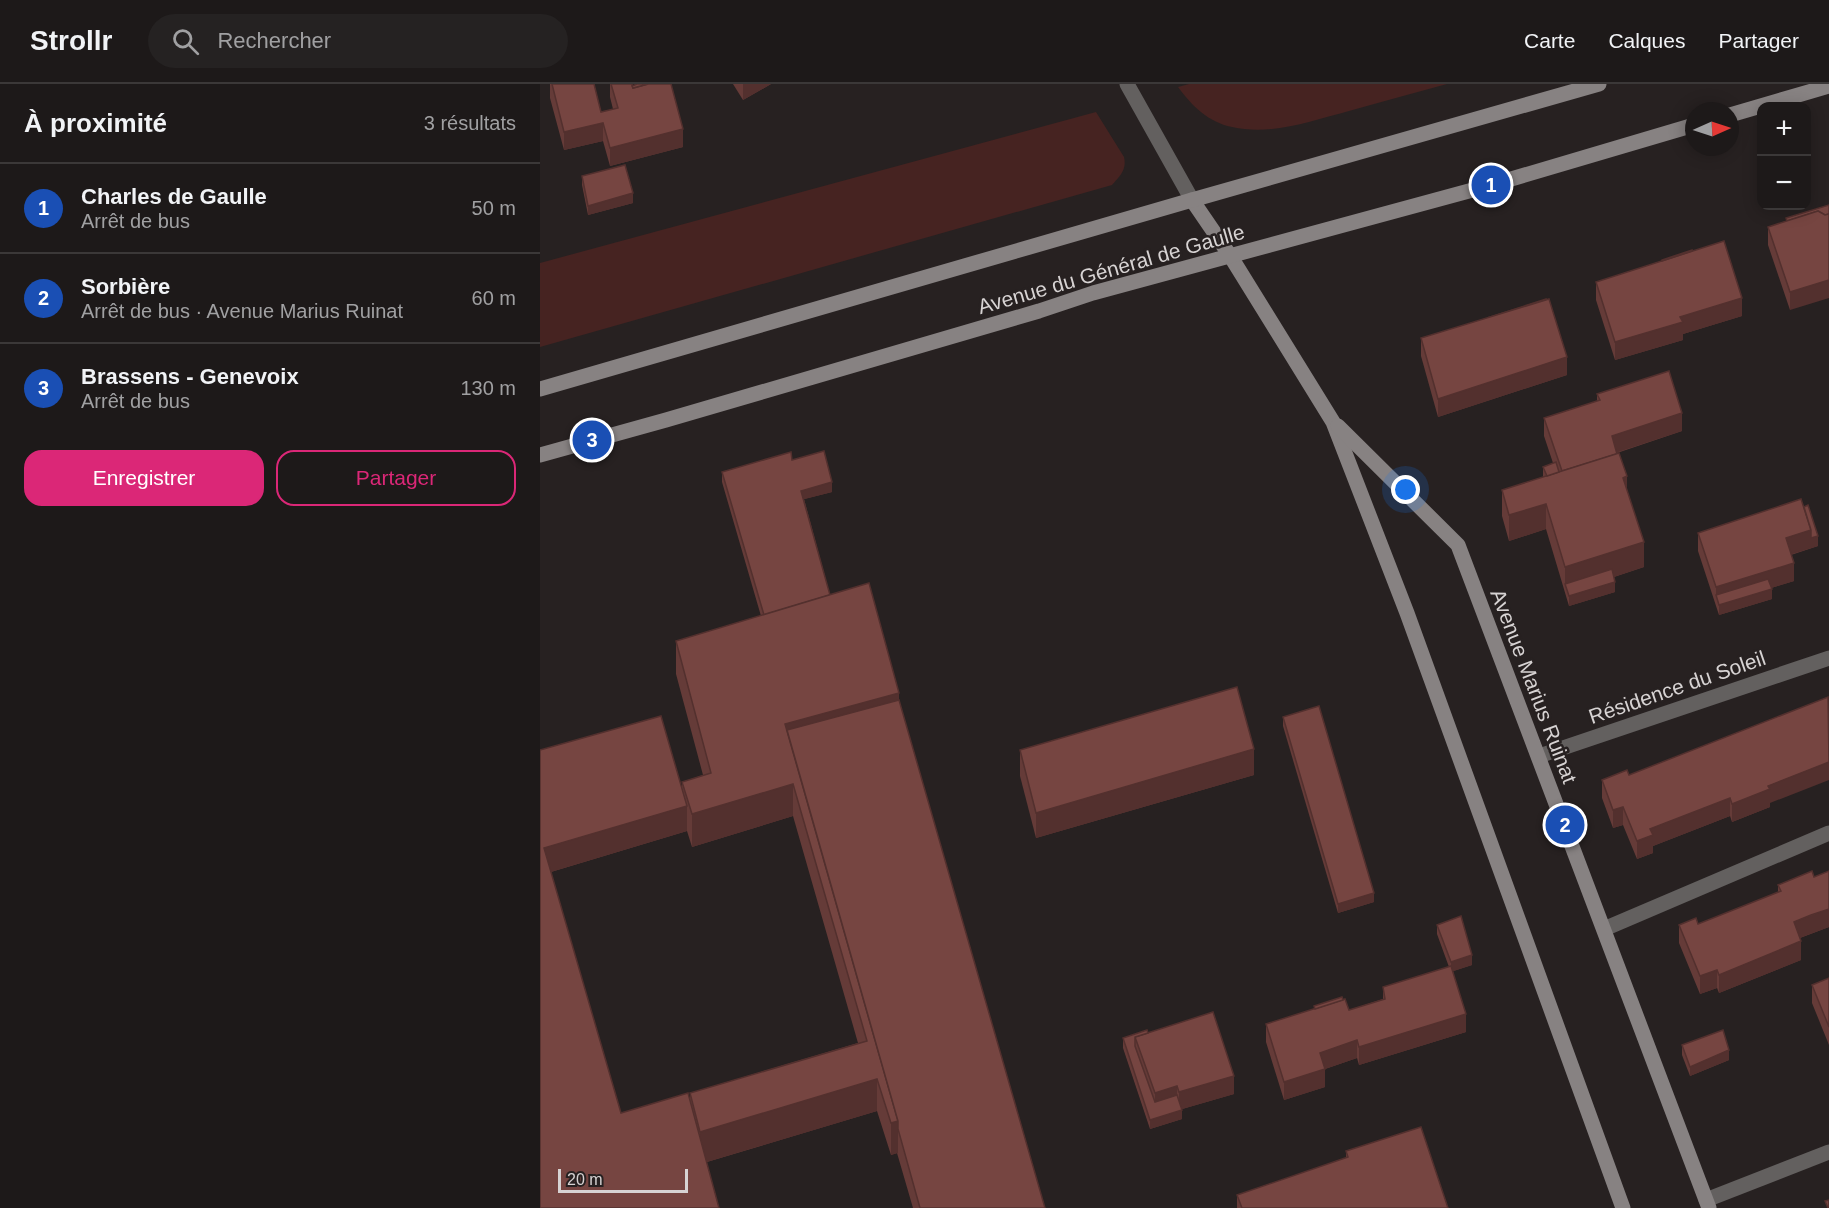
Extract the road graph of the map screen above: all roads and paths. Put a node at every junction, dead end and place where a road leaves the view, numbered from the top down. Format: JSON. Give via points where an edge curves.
{"nodes":[{"id":1,"x":1127,"y":84,"type":"edge"},
{"id":2,"x":1599,"y":84,"type":"edge"},
{"id":3,"x":1829,"y":86,"type":"edge"},
{"id":4,"x":1739,"y":112,"type":"edge"},
{"id":5,"x":1685,"y":128,"type":"edge"},
{"id":6,"x":1192,"y":200,"type":"junction"},
{"id":7,"x":1232,"y":257,"type":"junction"},
{"id":8,"x":540,"y":389,"type":"edge"},
{"id":9,"x":1333,"y":422,"type":"junction"},
{"id":10,"x":540,"y":455,"type":"edge"},
{"id":11,"x":1829,"y":658,"type":"edge"},
{"id":12,"x":1539,"y":756,"type":"junction"},
{"id":13,"x":1829,"y":833,"type":"edge"},
{"id":14,"x":1604,"y":929,"type":"junction"},
{"id":15,"x":1829,"y":1152,"type":"edge"},
{"id":16,"x":1708,"y":1204,"type":"edge"},
{"id":17,"x":1623,"y":1208,"type":"edge"}],
"edges":[{"from":1,"to":6,"type":"street"},
{"from":2,"to":6,"type":"street","name":"Avenue du Général de Gaulle"},
{"from":3,"to":4,"type":"street"},
{"from":5,"to":7,"type":"street","name":"Avenue du Général de Gaulle"},
{"from":6,"to":7,"type":"street","name":"Avenue Marius Ruinat"},
{"from":6,"to":8,"type":"street","name":"Avenue du Général de Gaulle"},
{"from":7,"to":9,"type":"street","name":"Avenue Marius Ruinat"},
{"from":7,"to":10,"type":"street","name":"Avenue du Général de Gaulle"},
{"from":9,"to":12,"type":"street","name":"Avenue Marius Ruinat","via":[[1458,545]]},
{"from":9,"to":17,"type":"street","name":"Avenue Marius Ruinat","via":[[1411,623]]},
{"from":11,"to":12,"type":"street","name":"Résidence du Soleil"},
{"from":12,"to":14,"type":"street","name":"Avenue Marius Ruinat"},
{"from":13,"to":14,"type":"street"},
{"from":14,"to":16,"type":"street","name":"Avenue Marius Ruinat"},
{"from":15,"to":16,"type":"street"}]}
